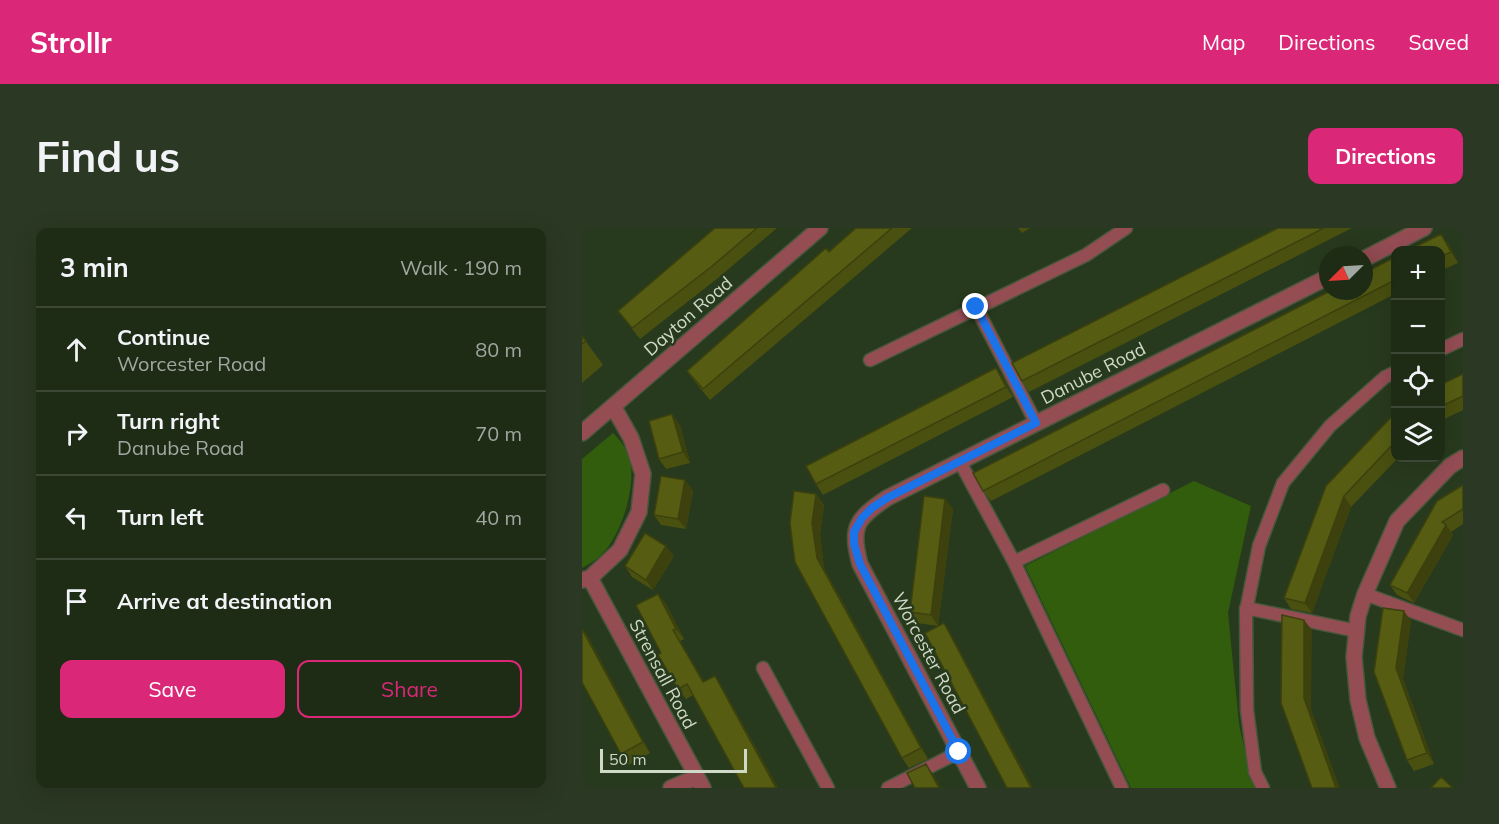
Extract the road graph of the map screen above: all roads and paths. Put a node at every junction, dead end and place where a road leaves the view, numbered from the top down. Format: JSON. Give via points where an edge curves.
{"nodes":[{"id":1,"x":820,"y":228,"type":"edge"},
{"id":2,"x":1126,"y":228,"type":"edge"},
{"id":3,"x":1424,"y":228,"type":"edge"},
{"id":4,"x":1373,"y":254,"type":"edge"},
{"id":5,"x":1319,"y":282,"type":"edge"},
{"id":6,"x":976,"y":307,"type":"junction"},
{"id":7,"x":1463,"y":339,"type":"edge"},
{"id":8,"x":1445,"y":348,"type":"edge"},
{"id":9,"x":870,"y":360,"type":"dead end"},
{"id":10,"x":1391,"y":374,"type":"edge"},
{"id":11,"x":613,"y":406,"type":"junction"},
{"id":12,"x":1036,"y":423,"type":"junction"},
{"id":13,"x":582,"y":433,"type":"edge"},
{"id":14,"x":1463,"y":458,"type":"edge"},
{"id":15,"x":960,"y":462,"type":"junction"},
{"id":16,"x":1163,"y":490,"type":"dead end"},
{"id":17,"x":854,"y":532,"type":"joint"},
{"id":18,"x":1014,"y":562,"type":"junction"},
{"id":19,"x":586,"y":579,"type":"edge"},
{"id":20,"x":1365,"y":594,"type":"junction"},
{"id":21,"x":1246,"y":608,"type":"junction"},
{"id":22,"x":1463,"y":630,"type":"edge"},
{"id":23,"x":1357,"y":631,"type":"junction"},
{"id":24,"x":763,"y":668,"type":"dead end"},
{"id":25,"x":959,"y":752,"type":"junction"},
{"id":26,"x":700,"y":782,"type":"edge"},
{"id":27,"x":671,"y":788,"type":"edge"},
{"id":28,"x":828,"y":788,"type":"edge"},
{"id":29,"x":888,"y":788,"type":"edge"},
{"id":30,"x":978,"y":788,"type":"edge"},
{"id":31,"x":1122,"y":788,"type":"edge"},
{"id":32,"x":1263,"y":788,"type":"edge"},
{"id":33,"x":1388,"y":788,"type":"edge"}],
"edges":[{"from":1,"to":11,"type":"street","name":"Dayton Road"},
{"from":2,"to":6,"type":"lane","via":[[1086,255]]},
{"from":3,"to":4,"type":"street"},
{"from":5,"to":12,"type":"street","name":"Danube Road"},
{"from":6,"to":9,"type":"lane"},
{"from":6,"to":12,"type":"lane"},
{"from":7,"to":8,"type":"lane"},
{"from":10,"to":21,"type":"lane","via":[[1330,426],[1283,483],[1259,546]]},
{"from":11,"to":13,"type":"street","name":"Dayton Road"},
{"from":11,"to":19,"type":"street","name":"Strensall Road","via":[[631,438],[643,474],[639,512],[620,550]]},
{"from":12,"to":15,"type":"street","name":"Danube Road"},
{"from":14,"to":20,"type":"street","via":[[1450,466],[1397,521]]},
{"from":15,"to":17,"type":"street","name":"Danube Road","via":[[887,498],[862,518]]},
{"from":15,"to":18,"type":"lane"},
{"from":16,"to":18,"type":"lane"},
{"from":17,"to":25,"type":"street","name":"Worcester Road","via":[[860,564]]},
{"from":18,"to":31,"type":"lane"},
{"from":19,"to":26,"type":"street","name":"Strensall Road"},
{"from":20,"to":22,"type":"lane"},
{"from":20,"to":23,"type":"street"},
{"from":21,"to":23,"type":"lane"},
{"from":21,"to":32,"type":"lane","via":[[1246,710],[1255,772]]},
{"from":23,"to":33,"type":"street","via":[[1354,657],[1358,700],[1367,738]]},
{"from":24,"to":28,"type":"lane"},
{"from":25,"to":29,"type":"lane"},
{"from":25,"to":30,"type":"street","name":"Worcester Road"},
{"from":26,"to":27,"type":"street"}]}
